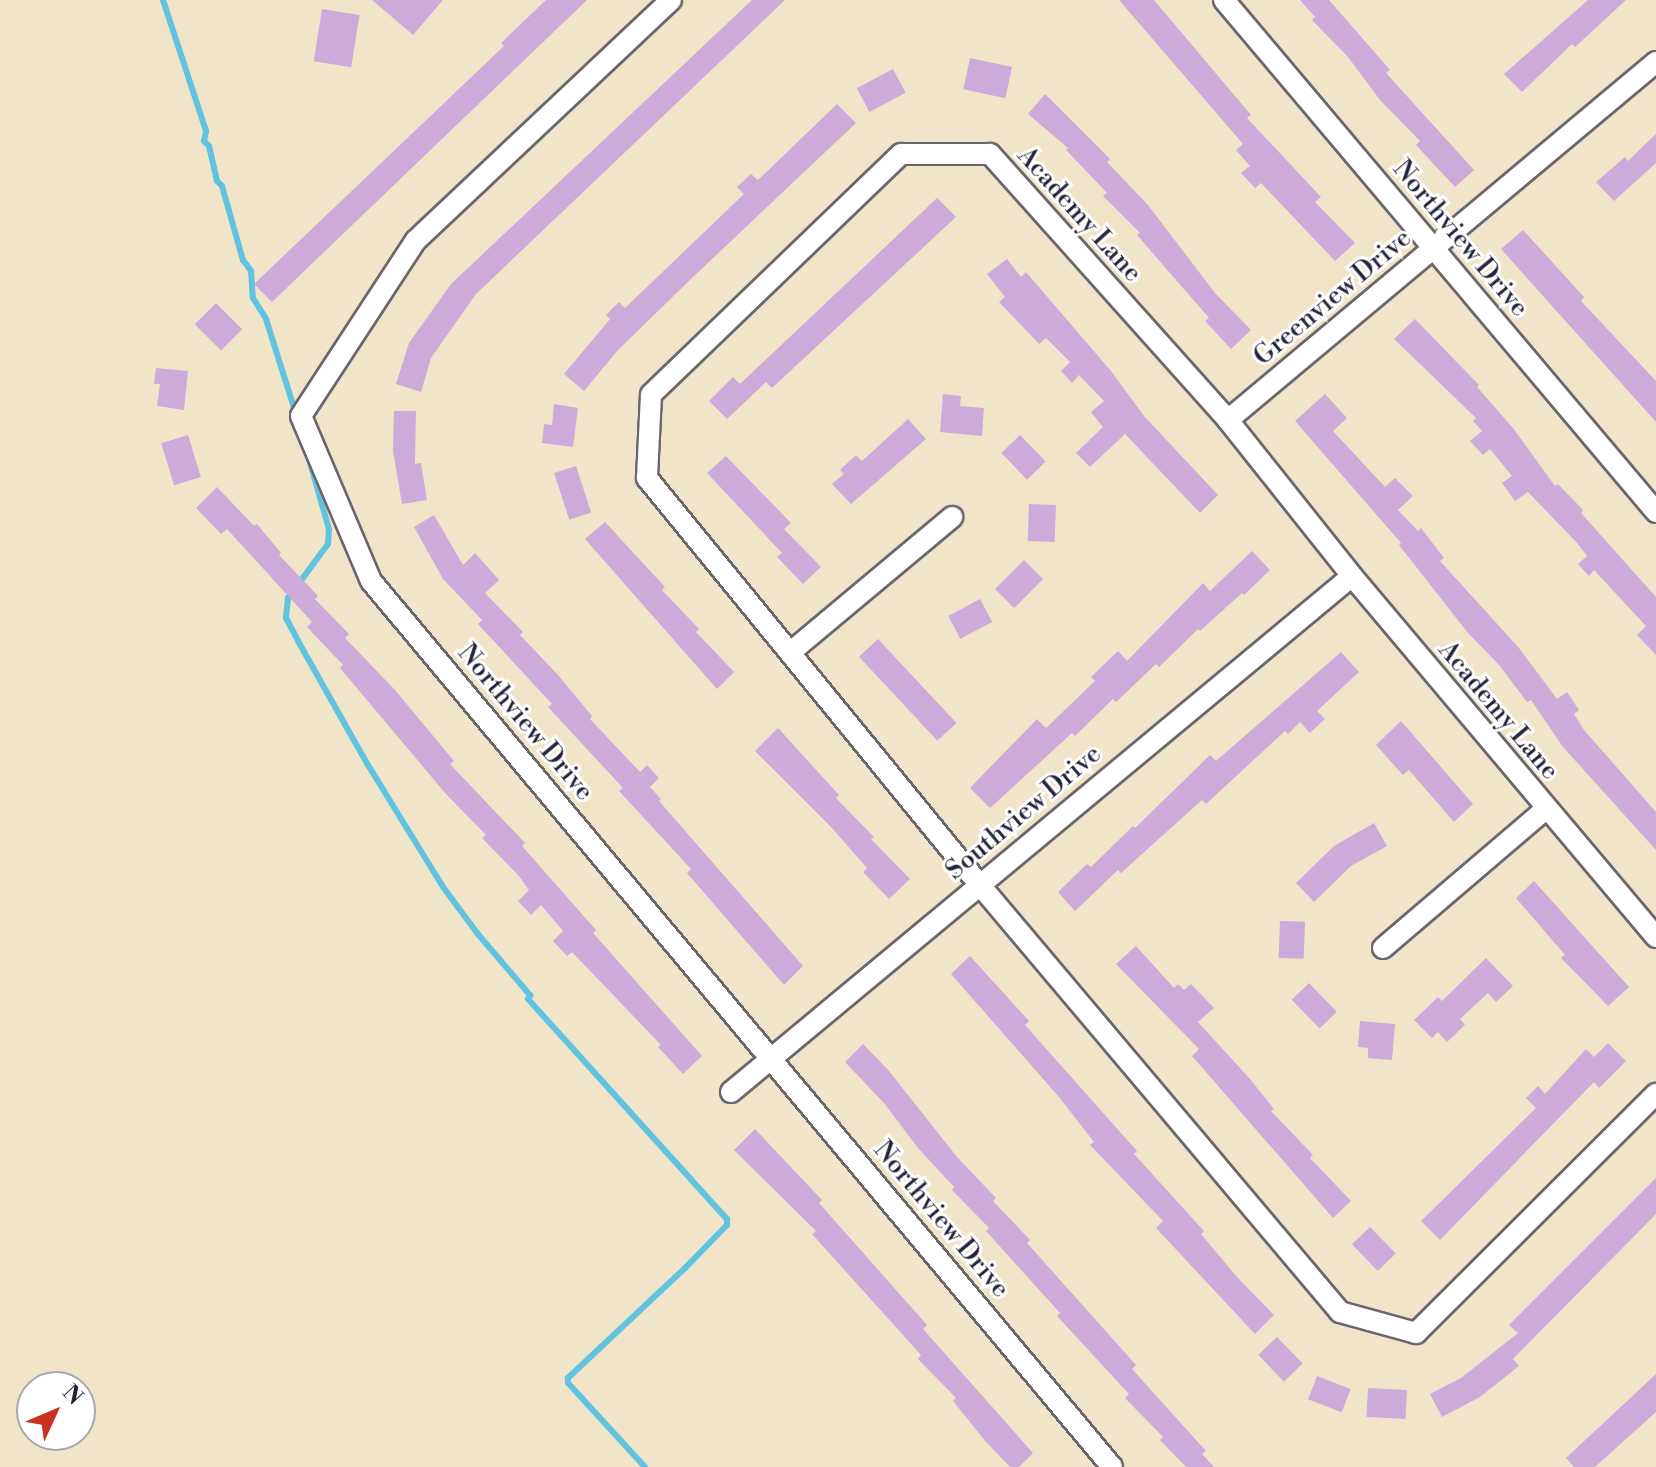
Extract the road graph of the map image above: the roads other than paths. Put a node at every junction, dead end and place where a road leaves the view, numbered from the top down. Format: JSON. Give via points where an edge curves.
{"nodes":[{"id":1,"x":671,"y":0,"type":"edge"},
{"id":2,"x":1224,"y":0,"type":"edge"},
{"id":3,"x":1656,"y":62,"type":"edge"},
{"id":4,"x":1433,"y":248,"type":"junction"},
{"id":5,"x":1228,"y":420,"type":"junction"},
{"id":6,"x":1656,"y":512,"type":"edge"},
{"id":7,"x":952,"y":517,"type":"dead end"},
{"id":8,"x":1352,"y":576,"type":"junction"},
{"id":9,"x":792,"y":651,"type":"junction"},
{"id":10,"x":1546,"y":809,"type":"junction"},
{"id":11,"x":979,"y":884,"type":"junction"},
{"id":12,"x":1656,"y":937,"type":"edge"},
{"id":13,"x":1383,"y":948,"type":"dead end"},
{"id":14,"x":772,"y":1057,"type":"junction"},
{"id":15,"x":731,"y":1092,"type":"dead end"},
{"id":16,"x":1656,"y":1094,"type":"edge"},
{"id":17,"x":1112,"y":1467,"type":"edge"}],
"edges":[{"from":1,"to":14,"type":"street","name":"Northview Drive","via":[[416,240],[301,416],[371,581]]},
{"from":2,"to":4,"type":"street","name":"Northview Drive"},
{"from":3,"to":4,"type":"street","name":"Greenview Drive"},
{"from":4,"to":5,"type":"street","name":"Greenview Drive"},
{"from":4,"to":6,"type":"street","name":"Northview Drive"},
{"from":5,"to":8,"type":"street","name":"Academy Lane"},
{"from":5,"to":9,"type":"street","name":"Academy Lane","via":[[990,154],[901,154],[651,395],[647,478]]},
{"from":7,"to":9,"type":"street"},
{"from":8,"to":10,"type":"street","name":"Academy Lane"},
{"from":8,"to":11,"type":"street","name":"Southview Drive"},
{"from":9,"to":11,"type":"street","name":"Academy Lane"},
{"from":10,"to":12,"type":"street","name":"Academy Lane"},
{"from":10,"to":13,"type":"street","name":"Academy Lane"},
{"from":11,"to":14,"type":"street","name":"Southview Drive"},
{"from":11,"to":16,"type":"street","name":"Academy Lane","via":[[1340,1312],[1416,1333]]},
{"from":14,"to":15,"type":"street","name":"Southview Drive"},
{"from":14,"to":17,"type":"street","name":"Northview Drive"}]}
